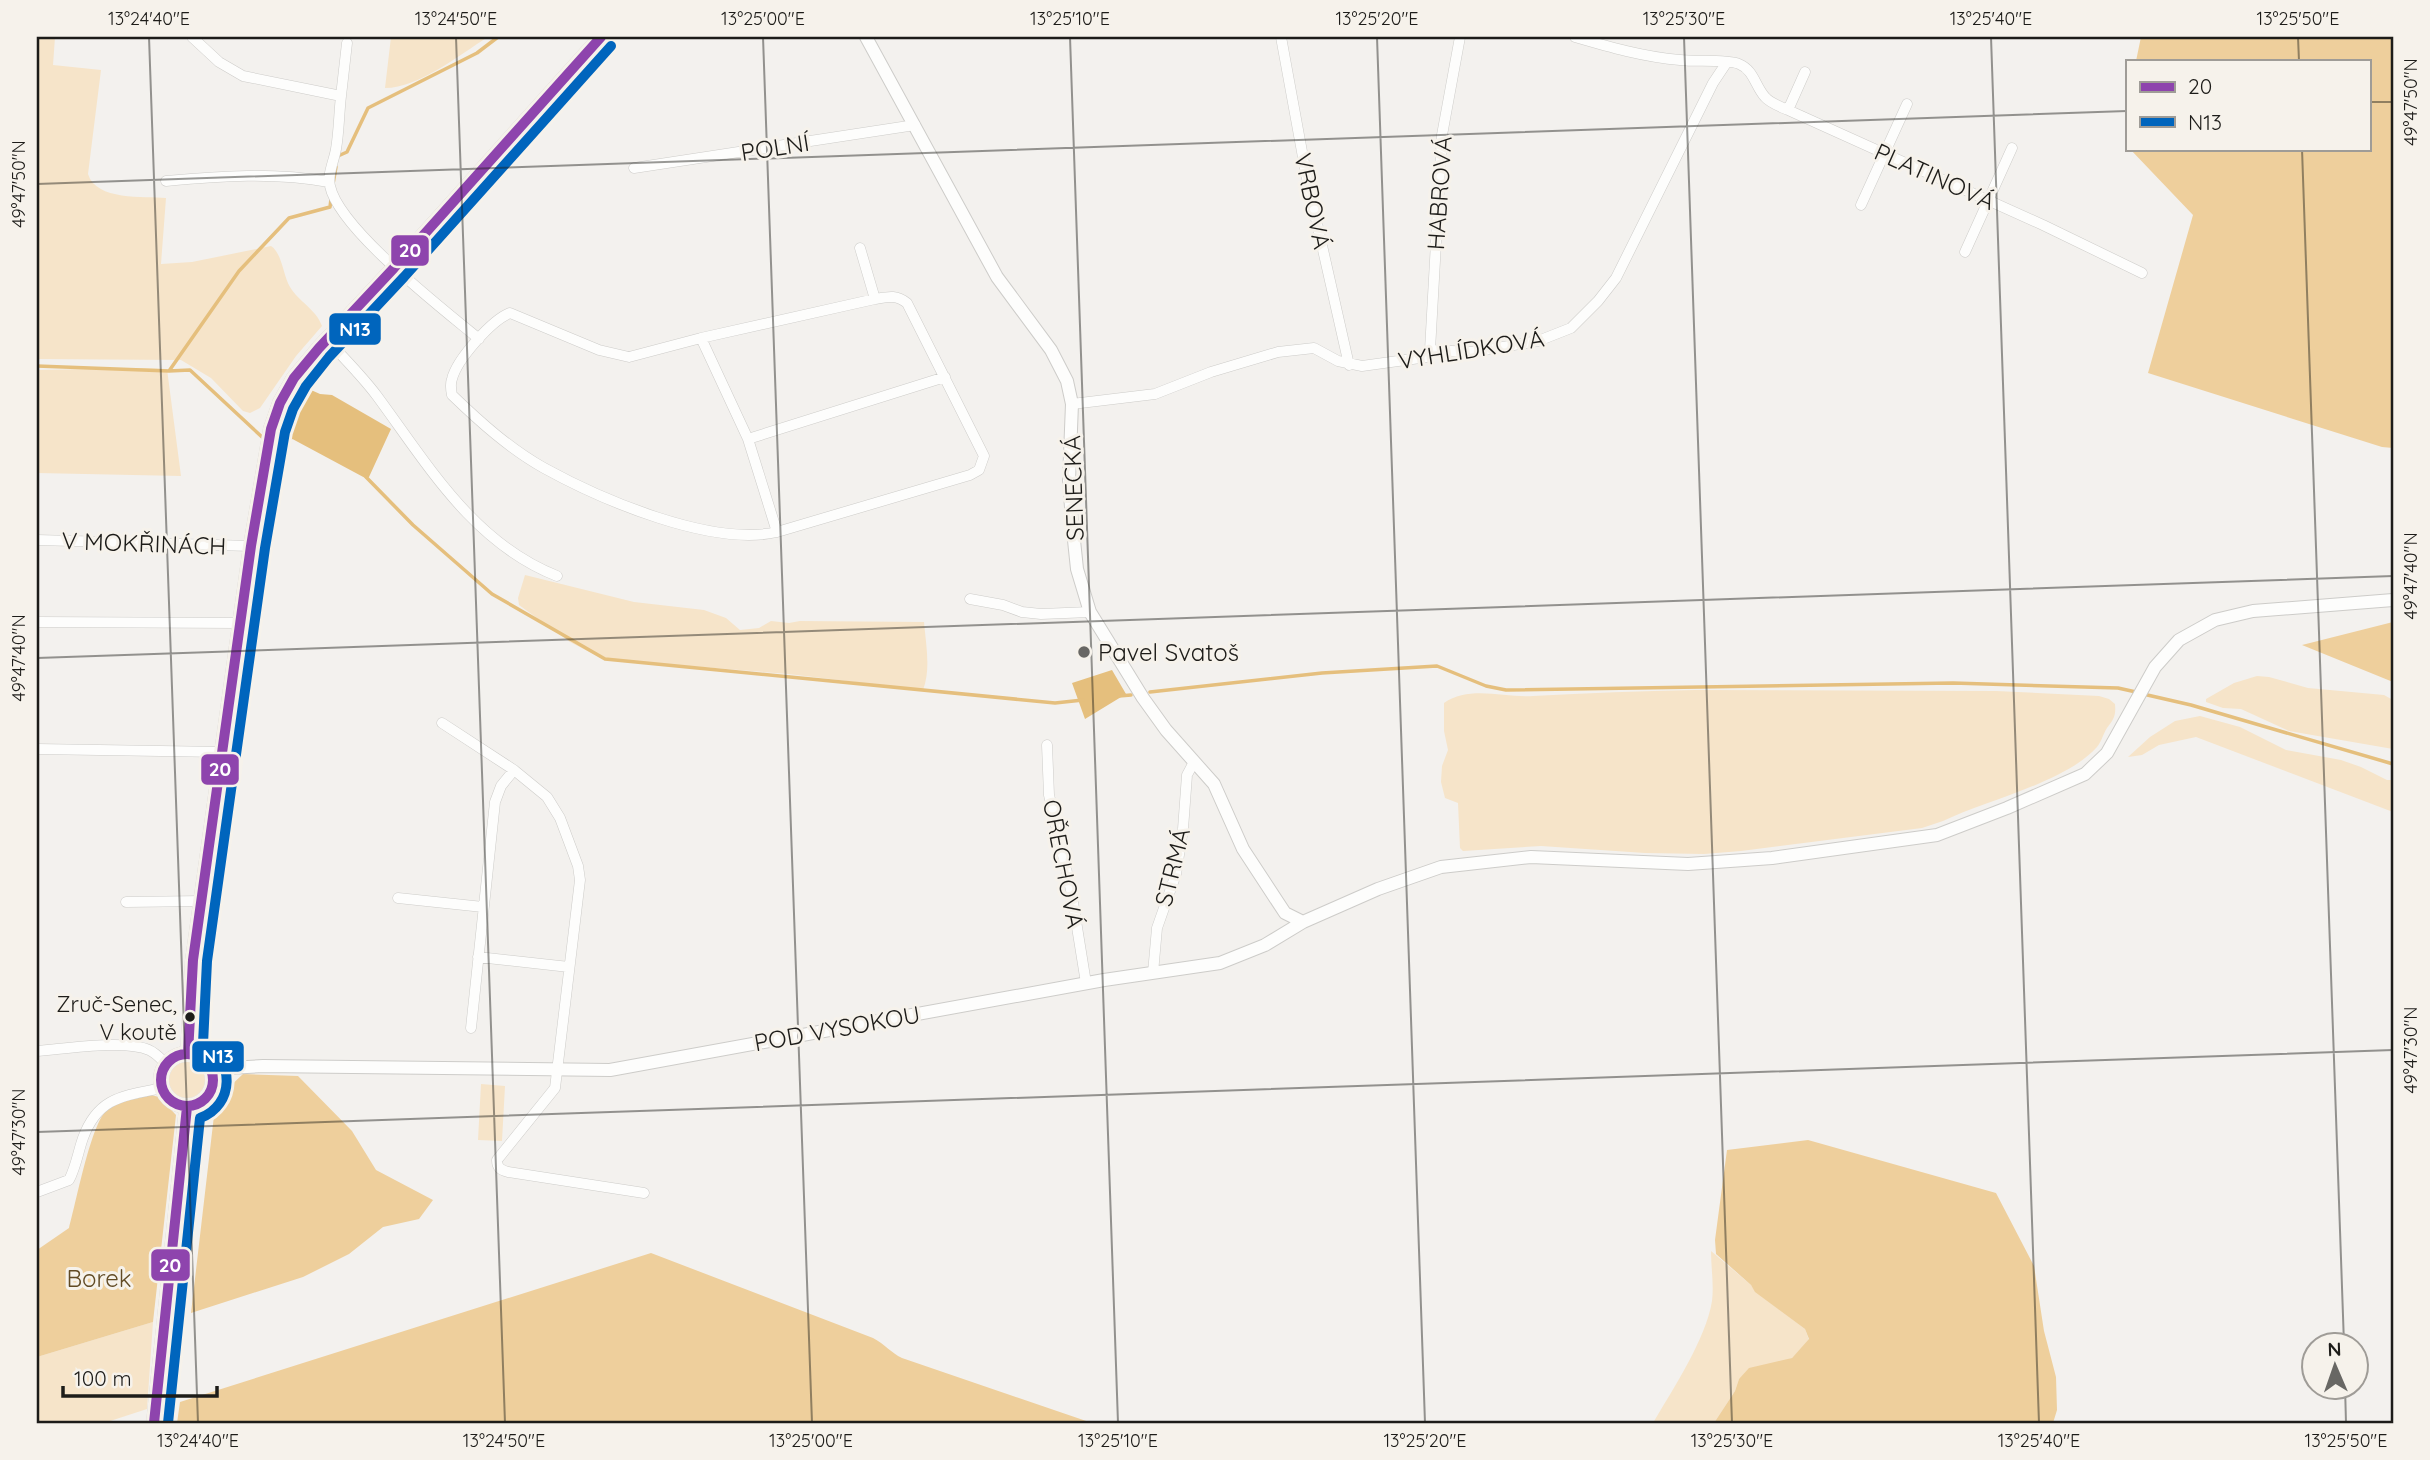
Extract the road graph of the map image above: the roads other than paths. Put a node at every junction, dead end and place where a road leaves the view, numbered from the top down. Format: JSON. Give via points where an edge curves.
{"nodes":[{"id":1,"x":192,"y":37,"type":"edge"},
{"id":2,"x":601,"y":37,"type":"edge"},
{"id":3,"x":866,"y":37,"type":"edge"},
{"id":4,"x":1281,"y":37,"type":"edge"},
{"id":5,"x":1460,"y":37,"type":"edge"},
{"id":6,"x":1575,"y":37,"type":"edge"},
{"id":7,"x":347,"y":43,"type":"dead end"},
{"id":8,"x":1727,"y":62,"type":"junction"},
{"id":9,"x":1805,"y":72,"type":"dead end"},
{"id":10,"x":341,"y":96,"type":"junction"},
{"id":11,"x":1907,"y":104,"type":"dead end"},
{"id":12,"x":1788,"y":110,"type":"junction"},
{"id":13,"x":915,"y":125,"type":"junction"},
{"id":14,"x":2012,"y":148,"type":"dead end"},
{"id":15,"x":1884,"y":153,"type":"junction"},
{"id":16,"x":634,"y":168,"type":"dead end"},
{"id":17,"x":166,"y":181,"type":"dead end"},
{"id":18,"x":329,"y":183,"type":"junction"},
{"id":19,"x":1989,"y":200,"type":"junction"},
{"id":20,"x":1861,"y":205,"type":"dead end"},
{"id":21,"x":860,"y":248,"type":"dead end"},
{"id":22,"x":1965,"y":252,"type":"dead end"},
{"id":23,"x":394,"y":268,"type":"junction"},
{"id":24,"x":2143,"y":273,"type":"dead end"},
{"id":25,"x":875,"y":299,"type":"junction"},
{"id":26,"x":701,"y":338,"type":"junction"},
{"id":27,"x":479,"y":339,"type":"junction"},
{"id":28,"x":327,"y":340,"type":"junction"},
{"id":29,"x":1430,"y":350,"type":"junction"},
{"id":30,"x":1349,"y":365,"type":"junction"},
{"id":31,"x":945,"y":377,"type":"junction"},
{"id":32,"x":1072,"y":404,"type":"junction"},
{"id":33,"x":748,"y":439,"type":"junction"},
{"id":34,"x":778,"y":532,"type":"junction"},
{"id":35,"x":37,"y":540,"type":"edge"},
{"id":36,"x":251,"y":546,"type":"junction"},
{"id":37,"x":557,"y":576,"type":"dead end"},
{"id":38,"x":970,"y":599,"type":"dead end"},
{"id":39,"x":2393,"y":600,"type":"edge"},
{"id":40,"x":1090,"y":612,"type":"junction"},
{"id":41,"x":37,"y":622,"type":"edge"},
{"id":42,"x":240,"y":623,"type":"junction"},
{"id":43,"x":442,"y":723,"type":"dead end"},
{"id":44,"x":1046,"y":745,"type":"dead end"},
{"id":45,"x":37,"y":749,"type":"edge"},
{"id":46,"x":222,"y":752,"type":"junction"},
{"id":47,"x":1194,"y":762,"type":"junction"},
{"id":48,"x":514,"y":770,"type":"junction"},
{"id":49,"x":398,"y":898,"type":"dead end"},
{"id":50,"x":202,"y":901,"type":"junction"},
{"id":51,"x":126,"y":902,"type":"dead end"},
{"id":52,"x":483,"y":907,"type":"junction"},
{"id":53,"x":1303,"y":922,"type":"junction"},
{"id":54,"x":478,"y":957,"type":"junction"},
{"id":55,"x":569,"y":967,"type":"junction"},
{"id":56,"x":1153,"y":973,"type":"junction"},
{"id":57,"x":1086,"y":983,"type":"junction"},
{"id":58,"x":471,"y":1028,"type":"dead end"},
{"id":59,"x":37,"y":1051,"type":"edge"},
{"id":60,"x":188,"y":1054,"type":"junction"},
{"id":61,"x":166,"y":1064,"type":"junction"},
{"id":62,"x":211,"y":1069,"type":"junction"},
{"id":63,"x":558,"y":1071,"type":"junction"},
{"id":64,"x":162,"y":1088,"type":"junction"},
{"id":65,"x":187,"y":1107,"type":"junction"},
{"id":66,"x":37,"y":1192,"type":"edge"},
{"id":67,"x":644,"y":1193,"type":"dead end"},
{"id":68,"x":154,"y":1423,"type":"edge"}],
"edges":[{"from":1,"to":10,"type":"street","via":[[243,76]]},
{"from":2,"to":23,"type":"main road"},
{"from":3,"to":13,"type":"street","name":"SENECKÁ"},
{"from":4,"to":30,"type":"street","name":"VRBOVÁ"},
{"from":5,"to":29,"type":"street","name":"HABROVÁ","via":[[1442,135]]},
{"from":6,"to":8,"type":"street","via":[[1660,58]]},
{"from":7,"to":10,"type":"street"},
{"from":8,"to":12,"type":"street","name":"PLATINOVÁ","via":[[1750,72],[1766,99]]},
{"from":8,"to":29,"type":"street","name":"VYHLÍDKOVÁ","via":[[1616,278],[1571,328],[1538,341],[1474,352]]},
{"from":9,"to":12,"type":"street"},
{"from":10,"to":18,"type":"street"},
{"from":11,"to":15,"type":"street"},
{"from":12,"to":15,"type":"street","name":"PLATINOVÁ"},
{"from":13,"to":16,"type":"street","name":"POLNÍ"},
{"from":13,"to":32,"type":"street","name":"SENECKÁ","via":[[996,277],[1051,351],[1067,381]]},
{"from":14,"to":19,"type":"street"},
{"from":15,"to":19,"type":"street","name":"PLATINOVÁ"},
{"from":15,"to":20,"type":"street"},
{"from":17,"to":18,"type":"street","via":[[259,175]]},
{"from":18,"to":23,"type":"street","via":[[343,213]]},
{"from":19,"to":22,"type":"street"},
{"from":19,"to":24,"type":"street","name":"PLATINOVÁ"},
{"from":21,"to":25,"type":"street"},
{"from":23,"to":27,"type":"street"},
{"from":23,"to":28,"type":"main road"},
{"from":25,"to":26,"type":"street"},
{"from":25,"to":31,"type":"street","via":[[894,296],[907,303]]},
{"from":26,"to":27,"type":"street","via":[[629,357],[599,350],[510,313]]},
{"from":26,"to":33,"type":"street"},
{"from":27,"to":34,"type":"street","via":[[451,380],[452,396],[542,467],[664,520],[725,533],[762,536]]},
{"from":28,"to":36,"type":"main road","via":[[280,403],[271,429]]},
{"from":28,"to":37,"type":"street","via":[[485,533],[517,557]]},
{"from":29,"to":30,"type":"street","name":"VYHLÍDKOVÁ","via":[[1427,357]]},
{"from":30,"to":32,"type":"street","name":"VYHLÍDKOVÁ","via":[[1314,348],[1278,352],[1155,394]]},
{"from":31,"to":33,"type":"street"},
{"from":31,"to":34,"type":"street","via":[[984,456],[979,470]]},
{"from":32,"to":40,"type":"street","name":"SENECKÁ","via":[[1072,521],[1077,569]]},
{"from":33,"to":34,"type":"street"},
{"from":35,"to":36,"type":"street","name":"V MOKŘINÁCH"},
{"from":36,"to":42,"type":"main road"},
{"from":38,"to":40,"type":"street","via":[[1022,612]]},
{"from":39,"to":53,"type":"street","name":"POD VYSOKOU","via":[[2253,611],[2215,620],[2179,640],[2155,667],[2107,753],[2085,774],[1937,835],[1772,858],[1688,864],[1531,857],[1441,867]]},
{"from":40,"to":47,"type":"street","name":"SENECKÁ","via":[[1143,698]]},
{"from":41,"to":42,"type":"street"},
{"from":42,"to":46,"type":"main road"},
{"from":43,"to":48,"type":"street"},
{"from":44,"to":57,"type":"street","name":"OŘECHOVÁ","via":[[1049,795]]},
{"from":45,"to":46,"type":"street"},
{"from":46,"to":50,"type":"main road"},
{"from":47,"to":53,"type":"street","name":"SENECKÁ","via":[[1214,784],[1243,849],[1285,913]]},
{"from":47,"to":56,"type":"street","name":"STRMÁ","via":[[1187,775],[1176,874],[1157,928]]},
{"from":48,"to":52,"type":"street","via":[[495,802]]},
{"from":48,"to":55,"type":"street","via":[[547,797],[578,866]]},
{"from":49,"to":52,"type":"street"},
{"from":50,"to":51,"type":"street"},
{"from":50,"to":60,"type":"main road","via":[[193,960]]},
{"from":52,"to":54,"type":"street"},
{"from":53,"to":56,"type":"street","name":"POD VYSOKOU","via":[[1265,945],[1220,963]]},
{"from":54,"to":55,"type":"street"},
{"from":54,"to":58,"type":"street"},
{"from":55,"to":63,"type":"street"},
{"from":56,"to":57,"type":"street","name":"POD VYSOKOU"},
{"from":57,"to":63,"type":"street","name":"POD VYSOKOU","via":[[610,1070]]},
{"from":59,"to":61,"type":"street","via":[[139,1047]]},
{"from":60,"to":61,"type":"main road"},
{"from":60,"to":62,"type":"main road","via":[[204,1060]]},
{"from":61,"to":64,"type":"main road"},
{"from":62,"to":63,"type":"street","name":"POD VYSOKOU"},
{"from":62,"to":65,"type":"main road","via":[[214,1080],[208,1097]]},
{"from":63,"to":67,"type":"street","via":[[555,1088],[501,1155],[499,1168]]},
{"from":64,"to":65,"type":"main road","via":[[171,1102]]},
{"from":64,"to":66,"type":"street","via":[[106,1103],[94,1115],[69,1180]]},
{"from":65,"to":68,"type":"main road"}]}
